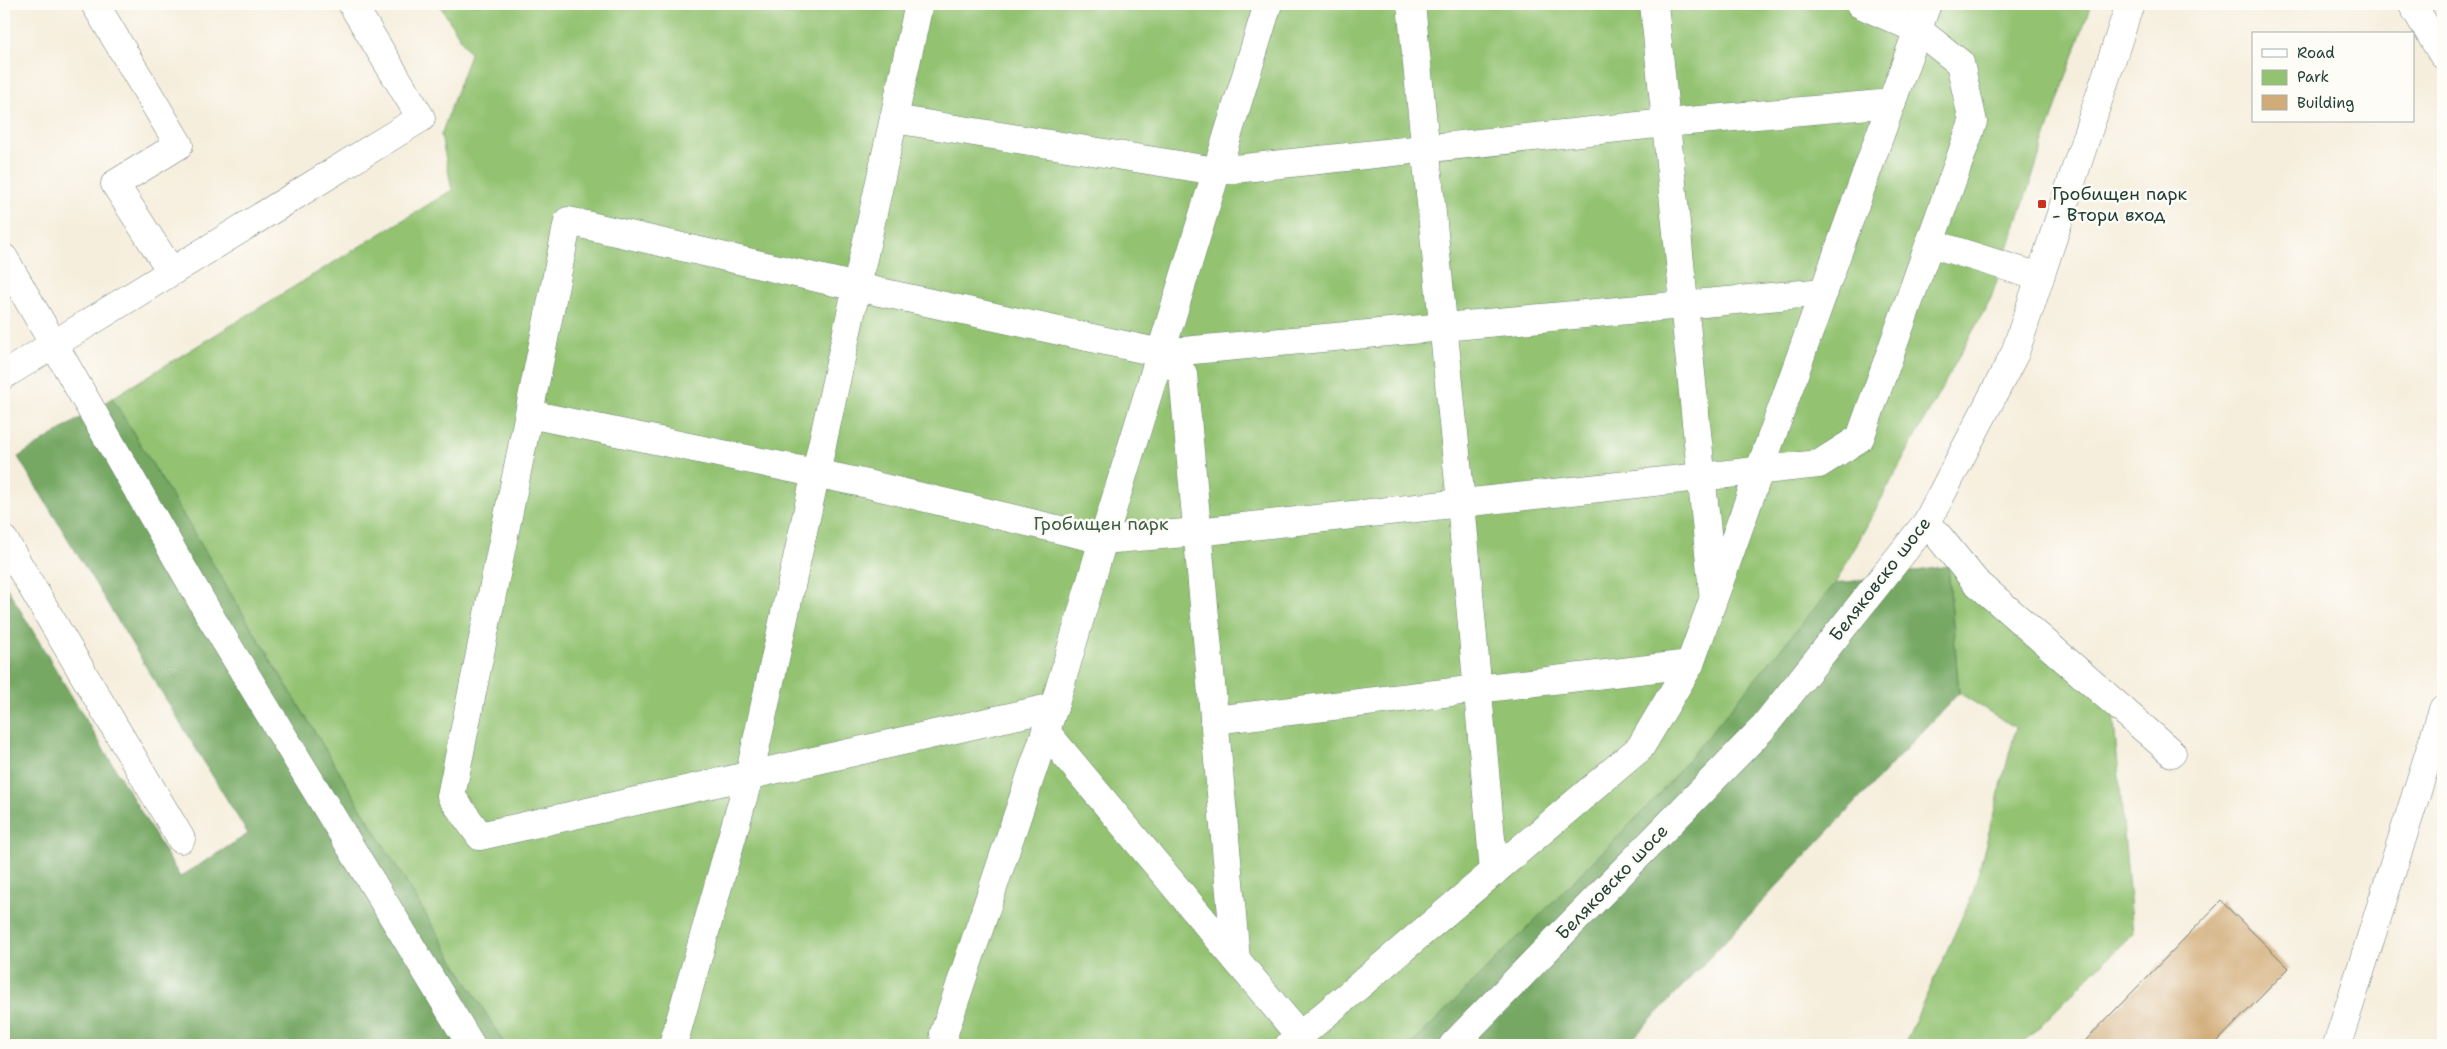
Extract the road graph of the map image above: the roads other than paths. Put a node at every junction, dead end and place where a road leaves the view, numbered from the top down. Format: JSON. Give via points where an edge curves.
{"nodes":[{"id":1,"x":95,"y":4,"type":"edge"},
{"id":2,"x":352,"y":4,"type":"edge"},
{"id":3,"x":919,"y":4,"type":"edge"},
{"id":4,"x":1268,"y":4,"type":"edge"},
{"id":5,"x":1412,"y":4,"type":"edge"},
{"id":6,"x":1654,"y":4,"type":"edge"},
{"id":7,"x":1860,"y":4,"type":"edge"},
{"id":8,"x":1926,"y":4,"type":"edge"},
{"id":9,"x":2130,"y":4,"type":"edge"},
{"id":10,"x":2412,"y":4,"type":"edge"},
{"id":11,"x":1918,"y":30,"type":"junction"},
{"id":12,"x":2443,"y":55,"type":"edge"},
{"id":13,"x":1892,"y":103,"type":"junction"},
{"id":14,"x":894,"y":119,"type":"junction"},
{"id":15,"x":1666,"y":123,"type":"junction"},
{"id":16,"x":1426,"y":148,"type":"junction"},
{"id":17,"x":1216,"y":171,"type":"junction"},
{"id":18,"x":1930,"y":243,"type":"junction"},
{"id":19,"x":4,"y":258,"type":"edge"},
{"id":20,"x":171,"y":271,"type":"junction"},
{"id":21,"x":2040,"y":277,"type":"junction"},
{"id":22,"x":857,"y":287,"type":"junction"},
{"id":23,"x":1824,"y":292,"type":"junction"},
{"id":24,"x":1684,"y":305,"type":"junction"},
{"id":25,"x":1444,"y":326,"type":"junction"},
{"id":26,"x":53,"y":343,"type":"junction"},
{"id":27,"x":1161,"y":352,"type":"junction"},
{"id":28,"x":4,"y":375,"type":"edge"},
{"id":29,"x":529,"y":414,"type":"junction"},
{"id":30,"x":1759,"y":471,"type":"junction"},
{"id":31,"x":815,"y":474,"type":"junction"},
{"id":32,"x":1702,"y":477,"type":"junction"},
{"id":33,"x":1461,"y":503,"type":"junction"},
{"id":34,"x":1927,"y":522,"type":"junction"},
{"id":35,"x":1197,"y":532,"type":"junction"},
{"id":36,"x":4,"y":540,"type":"edge"},
{"id":37,"x":1103,"y":540,"type":"junction"},
{"id":38,"x":1714,"y":598,"type":"junction"},
{"id":39,"x":1690,"y":664,"type":"junction"},
{"id":40,"x":1477,"y":690,"type":"junction"},
{"id":41,"x":2443,"y":709,"type":"edge"},
{"id":42,"x":1050,"y":719,"type":"junction"},
{"id":43,"x":1214,"y":720,"type":"junction"},
{"id":44,"x":2172,"y":753,"type":"dead end"},
{"id":45,"x":749,"y":777,"type":"junction"},
{"id":46,"x":181,"y":839,"type":"dead end"},
{"id":47,"x":1494,"y":872,"type":"junction"},
{"id":48,"x":1236,"y":959,"type":"junction"},
{"id":49,"x":1294,"y":1041,"type":"edge"},
{"id":50,"x":471,"y":1045,"type":"edge"},
{"id":51,"x":672,"y":1045,"type":"edge"},
{"id":52,"x":945,"y":1045,"type":"edge"},
{"id":53,"x":1453,"y":1045,"type":"edge"},
{"id":54,"x":2337,"y":1045,"type":"edge"}],
"edges":[{"from":1,"to":20,"type":"street","via":[[179,145],[115,184]]},
{"from":2,"to":20,"type":"street","via":[[420,118]]},
{"from":3,"to":14,"type":"street"},
{"from":4,"to":17,"type":"street"},
{"from":5,"to":16,"type":"street"},
{"from":6,"to":15,"type":"street"},
{"from":7,"to":11,"type":"street"},
{"from":8,"to":11,"type":"street"},
{"from":9,"to":21,"type":"street","name":"Беляковско шосе"},
{"from":10,"to":12,"type":"street"},
{"from":11,"to":13,"type":"street"},
{"from":11,"to":18,"type":"street","via":[[1960,63],[1973,122]]},
{"from":13,"to":15,"type":"street"},
{"from":13,"to":23,"type":"street"},
{"from":14,"to":17,"type":"street"},
{"from":14,"to":22,"type":"street"},
{"from":15,"to":16,"type":"street"},
{"from":15,"to":24,"type":"street"},
{"from":16,"to":17,"type":"street"},
{"from":16,"to":25,"type":"street"},
{"from":17,"to":27,"type":"street"},
{"from":18,"to":21,"type":"street"},
{"from":18,"to":30,"type":"street","via":[[1860,438],[1819,464]]},
{"from":19,"to":26,"type":"street"},
{"from":20,"to":26,"type":"street"},
{"from":21,"to":34,"type":"street","name":"Беляковско шосе","via":[[2015,353]]},
{"from":22,"to":27,"type":"street"},
{"from":22,"to":29,"type":"street","via":[[568,220]]},
{"from":22,"to":31,"type":"street"},
{"from":23,"to":24,"type":"street"},
{"from":23,"to":30,"type":"street"},
{"from":24,"to":25,"type":"street"},
{"from":24,"to":32,"type":"street"},
{"from":25,"to":27,"type":"street"},
{"from":25,"to":33,"type":"street"},
{"from":26,"to":28,"type":"street"},
{"from":26,"to":50,"type":"street","via":[[213,621]]},
{"from":27,"to":35,"type":"street","via":[[1183,374]]},
{"from":27,"to":37,"type":"street"},
{"from":29,"to":31,"type":"street"},
{"from":29,"to":45,"type":"street","via":[[450,796],[480,836]]},
{"from":30,"to":32,"type":"street"},
{"from":30,"to":38,"type":"street"},
{"from":31,"to":37,"type":"street"},
{"from":31,"to":45,"type":"street"},
{"from":32,"to":33,"type":"street"},
{"from":32,"to":38,"type":"street"},
{"from":33,"to":35,"type":"street"},
{"from":33,"to":40,"type":"street"},
{"from":34,"to":44,"type":"street","via":[[1976,581]]},
{"from":34,"to":53,"type":"street","name":"Беляковско шосе","via":[[1761,730]]},
{"from":35,"to":37,"type":"street"},
{"from":35,"to":43,"type":"street"},
{"from":36,"to":46,"type":"street"},
{"from":37,"to":42,"type":"street"},
{"from":38,"to":39,"type":"street"},
{"from":39,"to":40,"type":"street"},
{"from":39,"to":47,"type":"street","via":[[1640,748]]},
{"from":40,"to":43,"type":"street"},
{"from":40,"to":47,"type":"street"},
{"from":41,"to":54,"type":"street"},
{"from":42,"to":45,"type":"street"},
{"from":42,"to":48,"type":"street"},
{"from":42,"to":52,"type":"street","via":[[944,1034]]},
{"from":43,"to":48,"type":"street"},
{"from":45,"to":51,"type":"street"},
{"from":47,"to":49,"type":"street"},
{"from":48,"to":49,"type":"street"}]}
